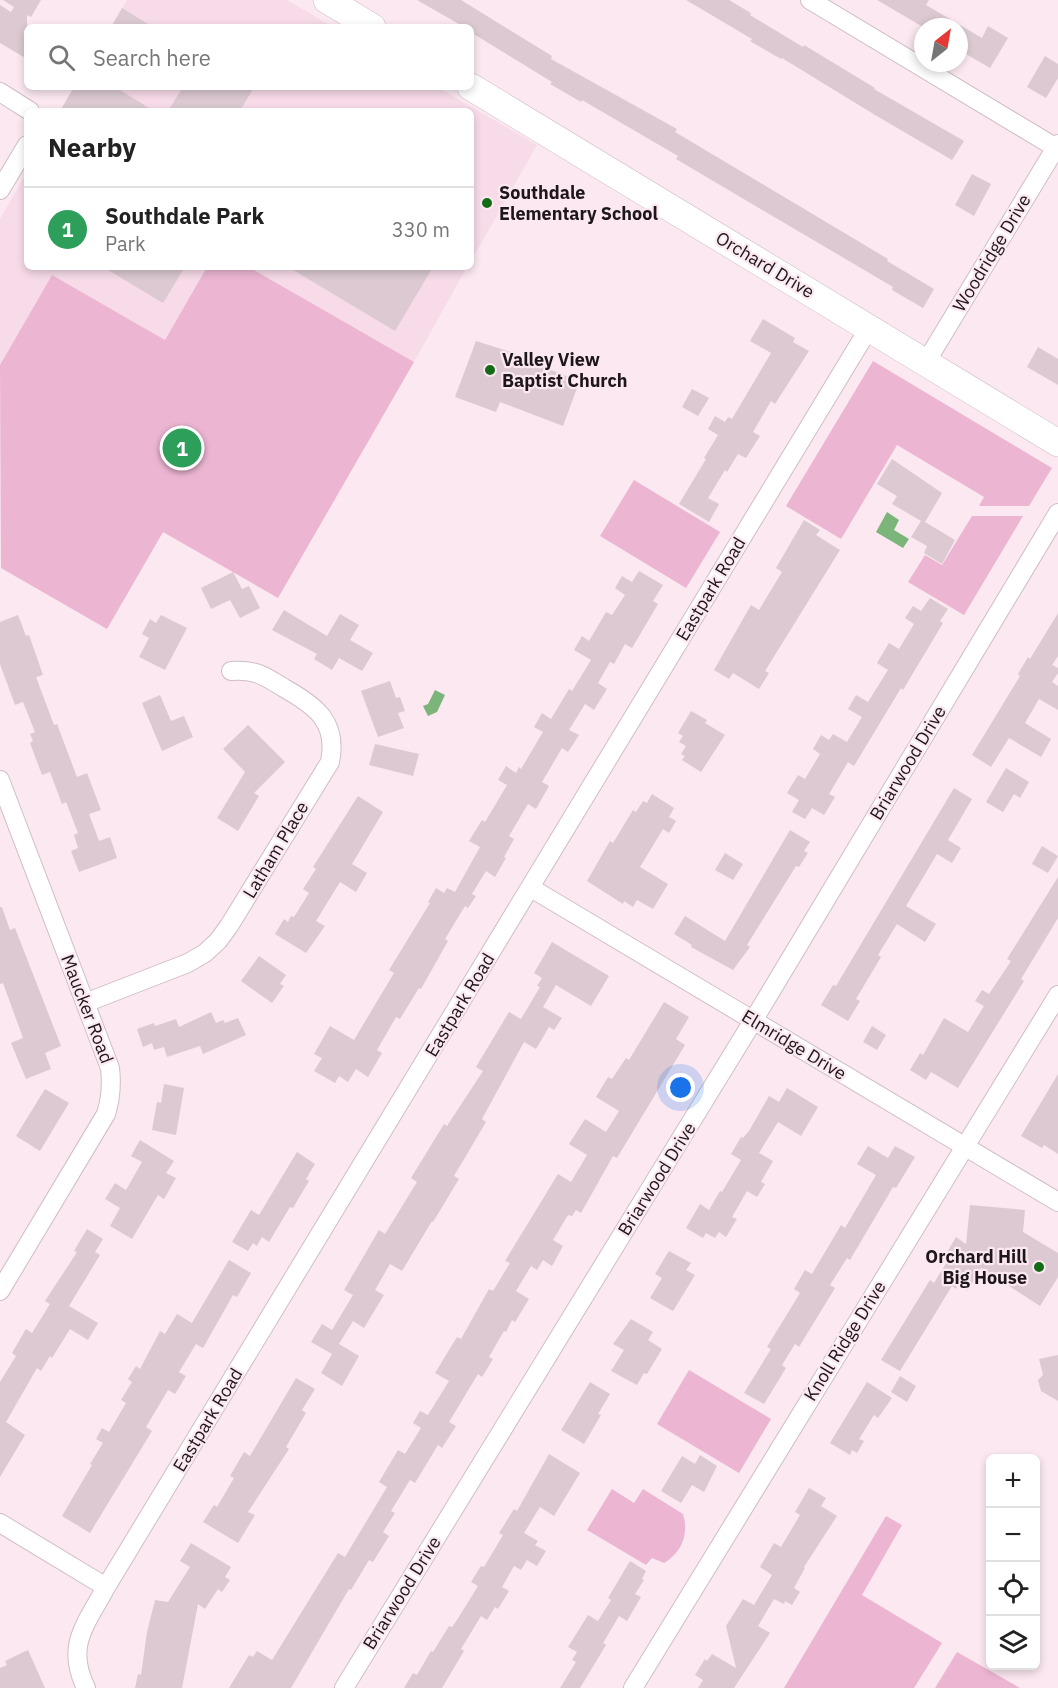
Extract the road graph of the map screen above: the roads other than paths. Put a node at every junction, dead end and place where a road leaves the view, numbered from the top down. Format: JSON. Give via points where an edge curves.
{"nodes":[{"id":1,"x":327,"y":0,"type":"edge"},
{"id":2,"x":810,"y":0,"type":"edge"},
{"id":3,"x":367,"y":24,"type":"edge"},
{"id":4,"x":474,"y":89,"type":"edge"},
{"id":5,"x":0,"y":93,"type":"edge"},
{"id":6,"x":25,"y":108,"type":"edge"},
{"id":7,"x":1057,"y":147,"type":"edge"},
{"id":8,"x":24,"y":150,"type":"edge"},
{"id":9,"x":0,"y":190,"type":"edge"},
{"id":10,"x":869,"y":328,"type":"junction"},
{"id":11,"x":926,"y":362,"type":"junction"},
{"id":12,"x":1058,"y":442,"type":"edge"},
{"id":13,"x":1058,"y":513,"type":"edge"},
{"id":14,"x":231,"y":672,"type":"dead end"},
{"id":15,"x":0,"y":780,"type":"edge"},
{"id":16,"x":531,"y":888,"type":"junction"},
{"id":17,"x":1058,"y":995,"type":"edge"},
{"id":18,"x":85,"y":1003,"type":"junction"},
{"id":19,"x":753,"y":1021,"type":"junction"},
{"id":20,"x":965,"y":1147,"type":"junction"},
{"id":21,"x":1058,"y":1202,"type":"edge"},
{"id":22,"x":2,"y":1284,"type":"edge"},
{"id":23,"x":0,"y":1523,"type":"edge"},
{"id":24,"x":106,"y":1587,"type":"junction"},
{"id":25,"x":86,"y":1688,"type":"edge"},
{"id":26,"x":344,"y":1688,"type":"edge"},
{"id":27,"x":633,"y":1688,"type":"edge"}],
"edges":[{"from":1,"to":3,"type":"street"},
{"from":2,"to":7,"type":"street"},
{"from":4,"to":10,"type":"street","name":"Orchard Drive"},
{"from":5,"to":6,"type":"street"},
{"from":7,"to":11,"type":"street","name":"Woodridge Drive"},
{"from":8,"to":9,"type":"street"},
{"from":10,"to":11,"type":"street","name":"Orchard Drive"},
{"from":10,"to":16,"type":"street","name":"Eastpark Road"},
{"from":11,"to":12,"type":"street","name":"Orchard Drive"},
{"from":13,"to":19,"type":"street","name":"Briarwood Drive"},
{"from":14,"to":18,"type":"street","name":"Latham Place","via":[[247,670],[262,674],[309,702],[329,730],[333,745],[330,762],[218,941],[188,963]]},
{"from":15,"to":18,"type":"street","name":"Maucker Road"},
{"from":16,"to":19,"type":"street","name":"Elmridge Drive"},
{"from":16,"to":24,"type":"street","name":"Eastpark Road"},
{"from":17,"to":20,"type":"street","name":"Knoll Ridge Drive"},
{"from":18,"to":22,"type":"street","name":"Maucker Road","via":[[110,1068],[111,1099],[106,1114]]},
{"from":19,"to":20,"type":"street","name":"Elmridge Drive"},
{"from":19,"to":26,"type":"street","name":"Briarwood Drive"},
{"from":20,"to":21,"type":"street","name":"Elmridge Drive"},
{"from":20,"to":27,"type":"street","name":"Knoll Ridge Drive"},
{"from":23,"to":24,"type":"street"},
{"from":24,"to":25,"type":"street","name":"Eastpark Road","via":[[79,1636],[76,1650]]}]}
